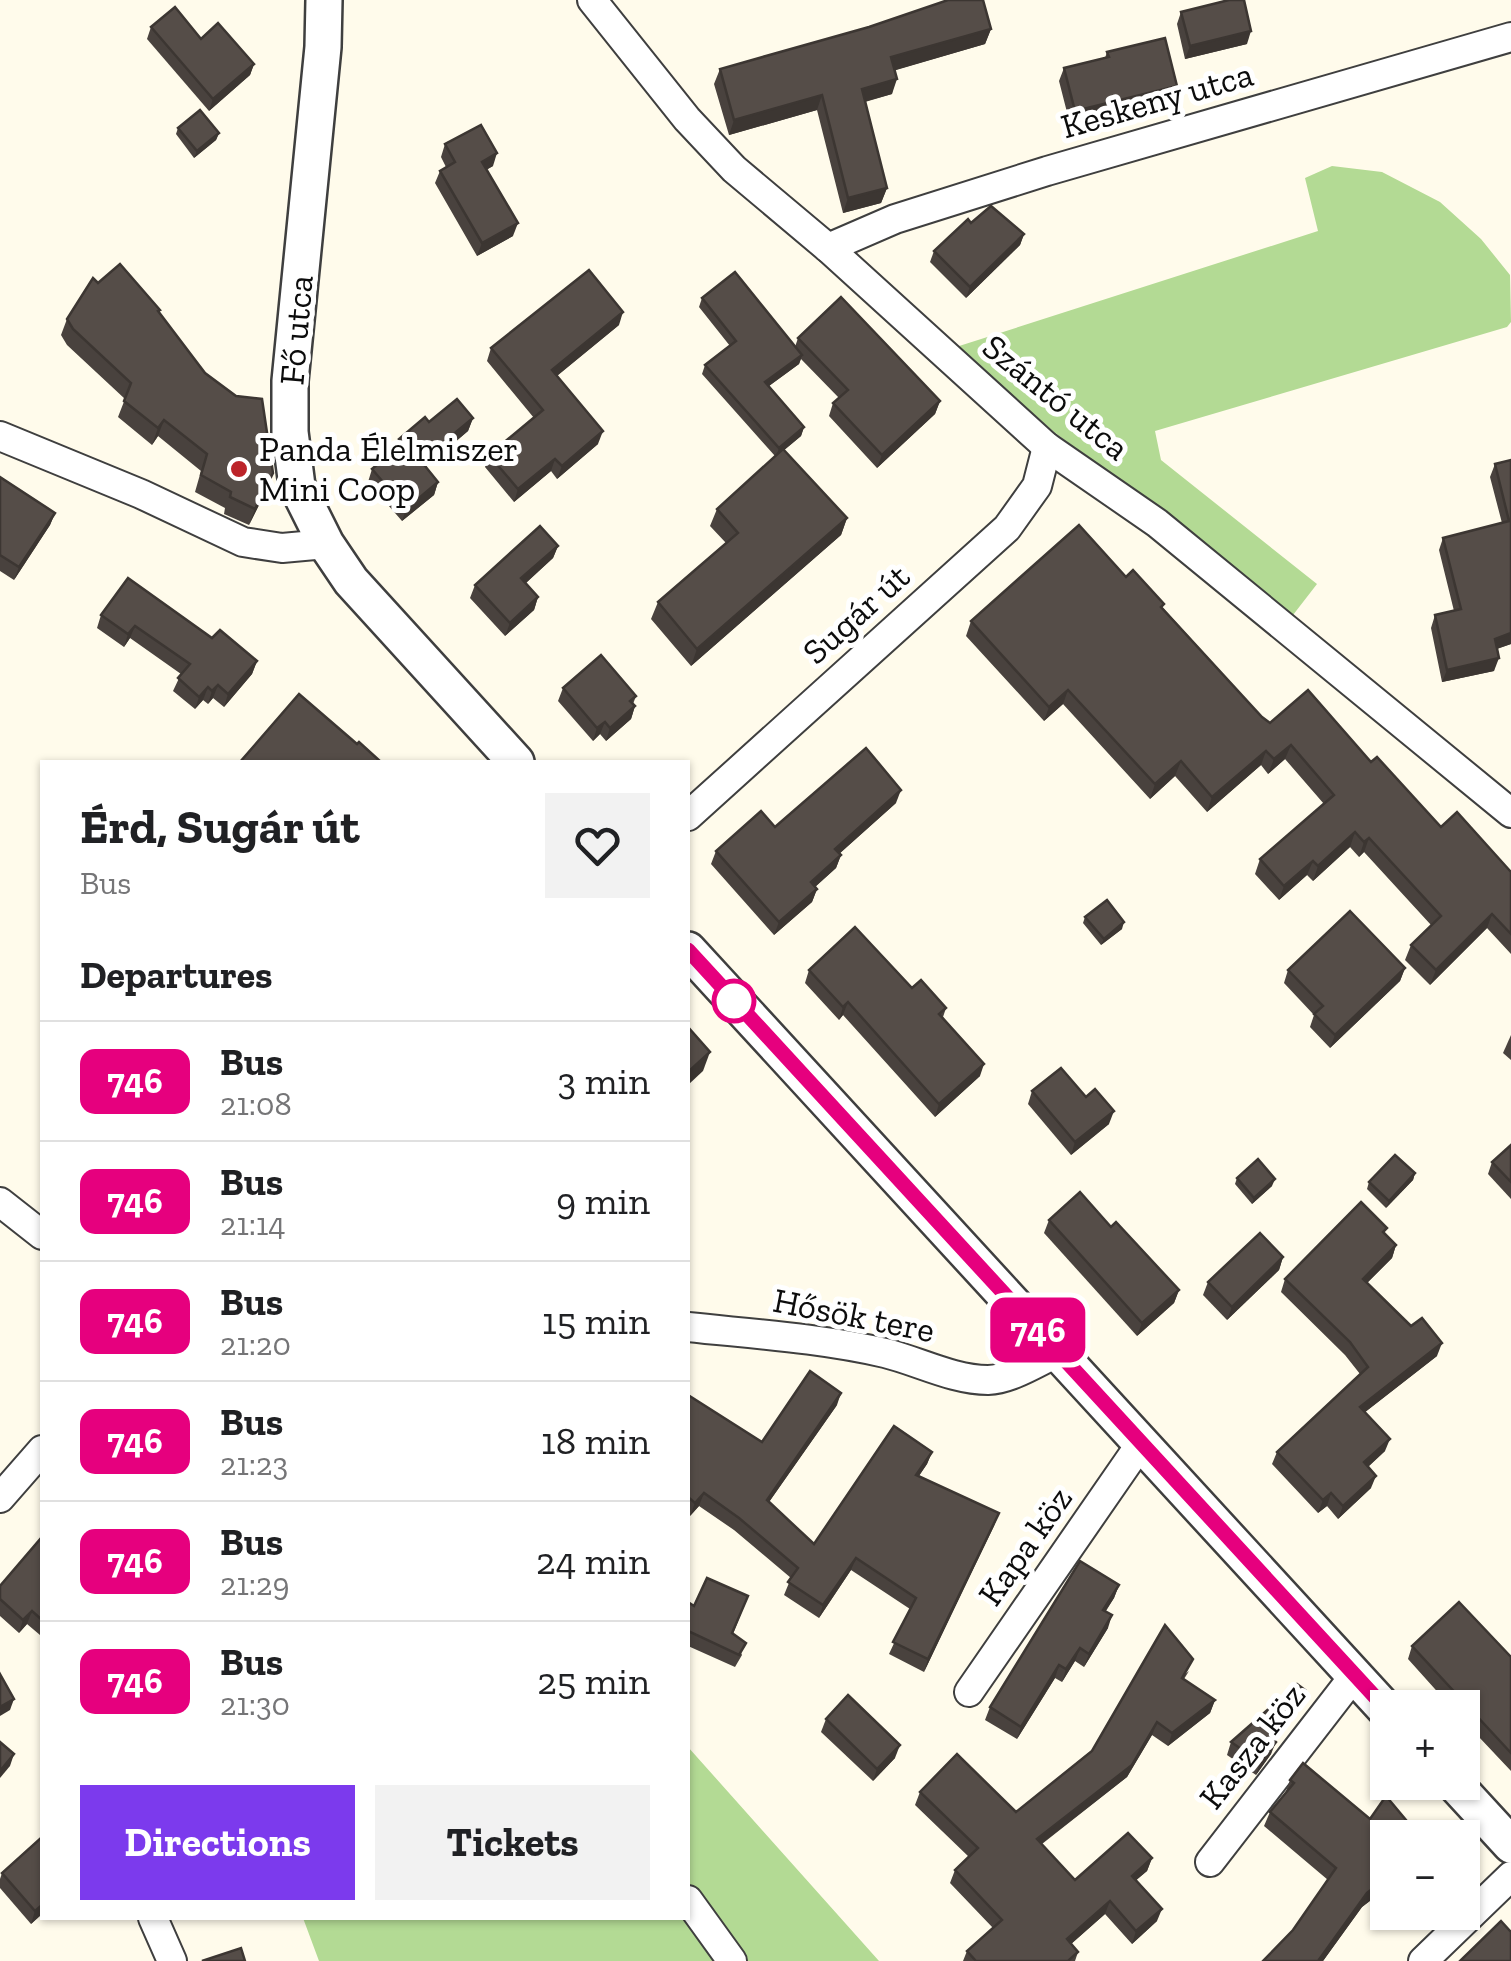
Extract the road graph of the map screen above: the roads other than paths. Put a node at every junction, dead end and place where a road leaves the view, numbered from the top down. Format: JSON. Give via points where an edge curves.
{"nodes":[{"id":1,"x":324,"y":0,"type":"edge"},
{"id":2,"x":592,"y":0,"type":"edge"},
{"id":3,"x":1511,"y":37,"type":"edge"},
{"id":4,"x":828,"y":248,"type":"junction"},
{"id":5,"x":0,"y":436,"type":"edge"},
{"id":6,"x":1047,"y":447,"type":"junction"},
{"id":7,"x":326,"y":544,"type":"junction"},
{"id":8,"x":514,"y":760,"type":"edge"},
{"id":9,"x":1511,"y":813,"type":"edge"},
{"id":10,"x":690,"y":814,"type":"edge"},
{"id":11,"x":690,"y":952,"type":"edge"},
{"id":12,"x":0,"y":1202,"type":"edge"},
{"id":13,"x":40,"y":1233,"type":"edge"},
{"id":14,"x":690,"y":1327,"type":"edge"},
{"id":15,"x":1059,"y":1352,"type":"junction"},
{"id":16,"x":1142,"y":1442,"type":"junction"},
{"id":17,"x":40,"y":1452,"type":"edge"},
{"id":18,"x":0,"y":1498,"type":"edge"},
{"id":19,"x":1354,"y":1676,"type":"junction"},
{"id":20,"x":969,"y":1692,"type":"dead end"},
{"id":21,"x":1370,"y":1693,"type":"edge"},
{"id":22,"x":1470,"y":1800,"type":"edge"},
{"id":23,"x":1511,"y":1845,"type":"edge"},
{"id":24,"x":1210,"y":1862,"type":"dead end"},
{"id":25,"x":1511,"y":1876,"type":"edge"},
{"id":26,"x":690,"y":1903,"type":"edge"},
{"id":27,"x":154,"y":1920,"type":"edge"},
{"id":28,"x":172,"y":1961,"type":"edge"},
{"id":29,"x":732,"y":1961,"type":"edge"},
{"id":30,"x":1423,"y":1961,"type":"edge"}],
"edges":[{"from":1,"to":7,"type":"street","name":"Fő utca","via":[[290,432],[298,486]]},
{"from":2,"to":4,"type":"street","name":"Szántó utca","via":[[734,169]]},
{"from":3,"to":4,"type":"street","name":"Keskeny utca","via":[[1047,171]]},
{"from":4,"to":6,"type":"street","name":"Szántó utca"},
{"from":5,"to":7,"type":"street","via":[[243,542],[282,548]]},
{"from":6,"to":9,"type":"street","name":"Szántó utca","via":[[1158,522]]},
{"from":6,"to":10,"type":"street","name":"Sugár út","via":[[1038,486],[1007,528]]},
{"from":7,"to":8,"type":"street","name":"Fő utca"},
{"from":11,"to":15,"type":"street"},
{"from":12,"to":13,"type":"street"},
{"from":14,"to":15,"type":"street","name":"Hősök tere","via":[[817,1341],[992,1380]]},
{"from":15,"to":16,"type":"street"},
{"from":16,"to":19,"type":"street"},
{"from":16,"to":20,"type":"street","name":"Kapa köz"},
{"from":17,"to":18,"type":"street"},
{"from":19,"to":21,"type":"street"},
{"from":19,"to":24,"type":"street","name":"Kasza köz"},
{"from":22,"to":23,"type":"street"},
{"from":25,"to":30,"type":"street"},
{"from":26,"to":29,"type":"street"},
{"from":27,"to":28,"type":"street"}]}
